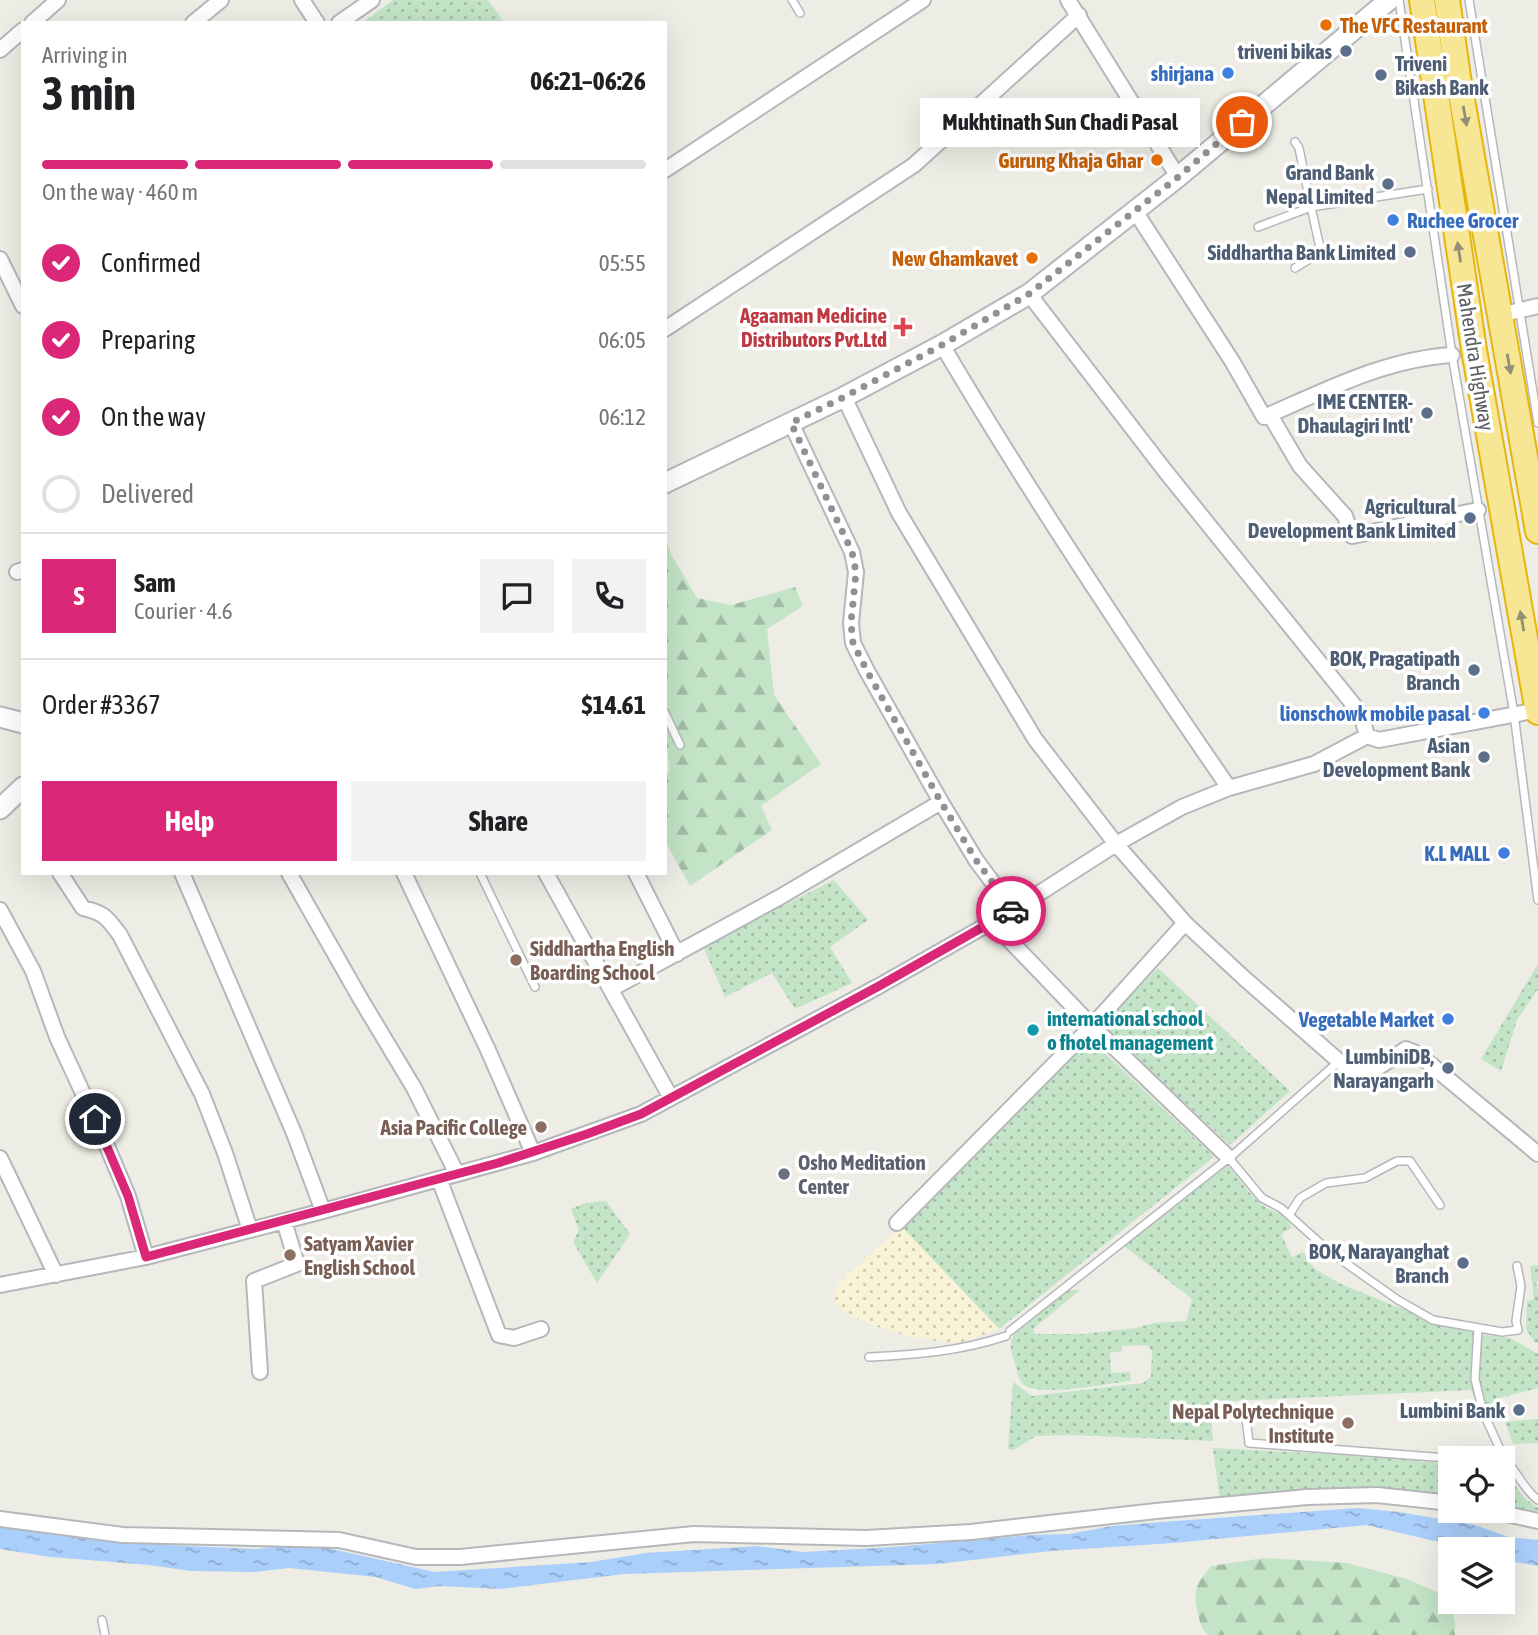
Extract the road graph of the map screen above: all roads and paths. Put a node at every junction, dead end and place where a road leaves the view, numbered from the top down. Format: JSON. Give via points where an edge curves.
{"nodes":[{"id":1,"x":58,"y":0,"type":"edge"},
{"id":2,"x":221,"y":0,"type":"edge"},
{"id":3,"x":302,"y":0,"type":"edge"},
{"id":4,"x":372,"y":0,"type":"edge"},
{"id":5,"x":792,"y":0,"type":"edge"},
{"id":6,"x":923,"y":0,"type":"edge"},
{"id":7,"x":1068,"y":0,"type":"edge"},
{"id":8,"x":1390,"y":0,"type":"edge"},
{"id":9,"x":1399,"y":0,"type":"edge"},
{"id":10,"x":1422,"y":0,"type":"edge"},
{"id":11,"x":1447,"y":0,"type":"edge"},
{"id":12,"x":1469,"y":0,"type":"edge"},
{"id":13,"x":800,"y":13,"type":"dead end"},
{"id":14,"x":1079,"y":15,"type":"junction"},
{"id":15,"x":34,"y":21,"type":"edge"},
{"id":16,"x":195,"y":21,"type":"edge"},
{"id":17,"x":316,"y":21,"type":"edge"},
{"id":18,"x":342,"y":21,"type":"edge"},
{"id":19,"x":21,"y":32,"type":"edge"},
{"id":20,"x":0,"y":50,"type":"edge"},
{"id":21,"x":1295,"y":142,"type":"dead end"},
{"id":22,"x":667,"y":169,"type":"edge"},
{"id":23,"x":1178,"y":177,"type":"junction"},
{"id":24,"x":1428,"y":189,"type":"junction"},
{"id":25,"x":1311,"y":207,"type":"junction"},
{"id":26,"x":1135,"y":211,"type":"junction"},
{"id":27,"x":1258,"y":227,"type":"dead end"},
{"id":28,"x":0,"y":259,"type":"edge"},
{"id":29,"x":1295,"y":268,"type":"dead end"},
{"id":30,"x":1029,"y":294,"type":"junction"},
{"id":31,"x":21,"y":302,"type":"edge"},
{"id":32,"x":1538,"y":306,"type":"edge"},
{"id":33,"x":1509,"y":313,"type":"junction"},
{"id":34,"x":667,"y":328,"type":"edge"},
{"id":35,"x":942,"y":345,"type":"junction"},
{"id":36,"x":1452,"y":355,"type":"junction"},
{"id":37,"x":844,"y":397,"type":"junction"},
{"id":38,"x":1270,"y":415,"type":"junction"},
{"id":39,"x":791,"y":423,"type":"junction"},
{"id":40,"x":1538,"y":423,"type":"edge"},
{"id":41,"x":667,"y":482,"type":"edge"},
{"id":42,"x":1478,"y":510,"type":"junction"},
{"id":43,"x":1538,"y":531,"type":"edge"},
{"id":44,"x":1532,"y":711,"type":"edge"},
{"id":45,"x":0,"y":717,"type":"edge"},
{"id":46,"x":667,"y":717,"type":"edge"},
{"id":47,"x":21,"y":722,"type":"edge"},
{"id":48,"x":1367,"y":736,"type":"junction"},
{"id":49,"x":680,"y":746,"type":"dead end"},
{"id":50,"x":21,"y":789,"type":"edge"},
{"id":51,"x":1229,"y":789,"type":"junction"},
{"id":52,"x":941,"y":802,"type":"junction"},
{"id":53,"x":0,"y":809,"type":"edge"},
{"id":54,"x":1116,"y":844,"type":"junction"},
{"id":55,"x":61,"y":875,"type":"edge"},
{"id":56,"x":183,"y":875,"type":"edge"},
{"id":57,"x":290,"y":875,"type":"edge"},
{"id":58,"x":405,"y":875,"type":"edge"},
{"id":59,"x":481,"y":875,"type":"edge"},
{"id":60,"x":547,"y":875,"type":"edge"},
{"id":61,"x":637,"y":875,"type":"edge"},
{"id":62,"x":1538,"y":900,"type":"edge"},
{"id":63,"x":0,"y":910,"type":"edge"},
{"id":64,"x":1013,"y":910,"type":"junction"},
{"id":65,"x":992,"y":922,"type":"junction"},
{"id":66,"x":1185,"y":923,"type":"junction"},
{"id":67,"x":677,"y":954,"type":"junction"},
{"id":68,"x":535,"y":988,"type":"dead end"},
{"id":69,"x":611,"y":989,"type":"junction"},
{"id":70,"x":1092,"y":1026,"type":"junction"},
{"id":71,"x":1338,"y":1062,"type":"junction"},
{"id":72,"x":671,"y":1098,"type":"junction"},
{"id":73,"x":533,"y":1153,"type":"junction"},
{"id":74,"x":1538,"y":1154,"type":"edge"},
{"id":75,"x":1228,"y":1157,"type":"junction"},
{"id":76,"x":0,"y":1158,"type":"edge"},
{"id":77,"x":457,"y":1174,"type":"junction"},
{"id":78,"x":439,"y":1179,"type":"junction"},
{"id":79,"x":1440,"y":1205,"type":"dead end"},
{"id":80,"x":323,"y":1211,"type":"junction"},
{"id":81,"x":1289,"y":1215,"type":"junction"},
{"id":82,"x":284,"y":1221,"type":"junction"},
{"id":83,"x":897,"y":1223,"type":"dead end"},
{"id":84,"x":250,"y":1230,"type":"junction"},
{"id":85,"x":146,"y":1257,"type":"junction"},
{"id":86,"x":1517,"y":1266,"type":"dead end"},
{"id":87,"x":56,"y":1275,"type":"junction"},
{"id":88,"x":0,"y":1284,"type":"edge"},
{"id":89,"x":1478,"y":1328,"type":"junction"},
{"id":90,"x":541,"y":1329,"type":"dead end"},
{"id":91,"x":869,"y":1357,"type":"dead end"},
{"id":92,"x":260,"y":1372,"type":"dead end"},
{"id":93,"x":1245,"y":1409,"type":"dead end"},
{"id":94,"x":1499,"y":1446,"type":"edge"},
{"id":95,"x":1438,"y":1457,"type":"edge"},
{"id":96,"x":1515,"y":1474,"type":"edge"},
{"id":97,"x":1538,"y":1500,"type":"edge"},
{"id":98,"x":1438,"y":1502,"type":"edge"},
{"id":99,"x":1515,"y":1516,"type":"edge"},
{"id":100,"x":0,"y":1519,"type":"edge"},
{"id":101,"x":1538,"y":1521,"type":"edge"},
{"id":102,"x":102,"y":1620,"type":"dead end"},
{"id":103,"x":105,"y":1635,"type":"edge"}],
"edges":[{"from":1,"to":15,"type":"street"},
{"from":2,"to":16,"type":"street"},
{"from":3,"to":17,"type":"street"},
{"from":4,"to":18,"type":"street"},
{"from":5,"to":13,"type":"lane"},
{"from":6,"to":22,"type":"street"},
{"from":7,"to":14,"type":"street"},
{"from":8,"to":23,"type":"street"},
{"from":9,"to":24,"type":"lane"},
{"from":44,"to":10,"type":"highway","name":"Mahendra Highway","one_way":true},
{"from":11,"to":33,"type":"highway","name":"Mahendra Highway","one_way":true,"via":[[1458,77]]},
{"from":12,"to":33,"type":"lane"},
{"from":14,"to":23,"type":"street"},
{"from":14,"to":34,"type":"street","via":[[914,165]]},
{"from":19,"to":20,"type":"street"},
{"from":21,"to":25,"type":"lane"},
{"from":23,"to":26,"type":"street"},
{"from":24,"to":25,"type":"lane"},
{"from":24,"to":36,"type":"lane"},
{"from":25,"to":27,"type":"lane"},
{"from":25,"to":29,"type":"lane","via":[[1321,252]]},
{"from":26,"to":30,"type":"street"},
{"from":26,"to":38,"type":"street","via":[[1264,417]]},
{"from":28,"to":31,"type":"street"},
{"from":30,"to":35,"type":"street"},
{"from":30,"to":48,"type":"street","via":[[1361,714]]},
{"from":32,"to":33,"type":"street"},
{"from":33,"to":40,"type":"lane"},
{"from":33,"to":43,"type":"highway","name":"Mahendra Highway","one_way":true},
{"from":35,"to":37,"type":"street"},
{"from":35,"to":51,"type":"street","via":[[1124,637]]},
{"from":36,"to":38,"type":"street","via":[[1405,361]]},
{"from":36,"to":42,"type":"lane"},
{"from":37,"to":39,"type":"street"},
{"from":37,"to":54,"type":"street","via":[[899,513],[1035,739]]},
{"from":38,"to":42,"type":"street","via":[[1300,466],[1345,516],[1352,536]]},
{"from":39,"to":41,"type":"street"},
{"from":39,"to":52,"type":"street","via":[[852,552],[856,572],[853,643]]},
{"from":42,"to":44,"type":"lane"},
{"from":44,"to":48,"type":"street","via":[[1379,740]]},
{"from":44,"to":62,"type":"lane"},
{"from":45,"to":47,"type":"street"},
{"from":46,"to":49,"type":"lane"},
{"from":48,"to":51,"type":"street","via":[[1314,764]]},
{"from":50,"to":53,"type":"street"},
{"from":51,"to":54,"type":"street","via":[[1182,807]]},
{"from":52,"to":64,"type":"street"},
{"from":52,"to":67,"type":"street"},
{"from":54,"to":64,"type":"street"},
{"from":54,"to":66,"type":"street"},
{"from":55,"to":84,"type":"street","via":[[83,908],[106,916],[120,935],[202,1094]]},
{"from":56,"to":80,"type":"street","via":[[295,1133]]},
{"from":57,"to":77,"type":"street","via":[[414,1088]]},
{"from":58,"to":73,"type":"street"},
{"from":59,"to":68,"type":"lane"},
{"from":60,"to":69,"type":"street"},
{"from":61,"to":67,"type":"street"},
{"from":63,"to":85,"type":"street","via":[[33,971],[57,1037],[128,1196]]},
{"from":64,"to":65,"type":"street"},
{"from":65,"to":70,"type":"street"},
{"from":65,"to":72,"type":"street"},
{"from":66,"to":70,"type":"street"},
{"from":66,"to":71,"type":"street"},
{"from":67,"to":69,"type":"street"},
{"from":69,"to":72,"type":"street"},
{"from":70,"to":75,"type":"street"},
{"from":70,"to":83,"type":"street"},
{"from":71,"to":74,"type":"street","via":[[1359,1075],[1406,1049],[1418,1054]]},
{"from":71,"to":75,"type":"lane"},
{"from":72,"to":73,"type":"street","via":[[641,1114]]},
{"from":73,"to":77,"type":"street"},
{"from":75,"to":81,"type":"lane","via":[[1262,1198]]},
{"from":75,"to":91,"type":"lane","via":[[1008,1334],[951,1351]]},
{"from":76,"to":87,"type":"street"},
{"from":77,"to":78,"type":"street"},
{"from":78,"to":80,"type":"street"},
{"from":78,"to":90,"type":"street","via":[[499,1335],[514,1338]]},
{"from":79,"to":81,"type":"lane","via":[[1410,1161],[1397,1161],[1365,1178],[1326,1183],[1300,1198]]},
{"from":80,"to":82,"type":"street"},
{"from":81,"to":89,"type":"lane","via":[[1330,1252],[1398,1300],[1433,1320]]},
{"from":82,"to":84,"type":"street"},
{"from":82,"to":92,"type":"street","via":[[297,1264],[254,1281]]},
{"from":84,"to":85,"type":"street"},
{"from":85,"to":87,"type":"street"},
{"from":86,"to":89,"type":"lane","via":[[1521,1286],[1518,1330]]},
{"from":87,"to":88,"type":"street"},
{"from":89,"to":94,"type":"lane","via":[[1475,1379]]},
{"from":93,"to":95,"type":"lane","via":[[1249,1443]]},
{"from":96,"to":97,"type":"lane"},
{"from":98,"to":100,"type":"street","via":[[1377,1495],[1307,1497],[971,1532],[866,1538],[694,1534],[460,1558],[416,1556],[339,1540],[124,1535]]},
{"from":99,"to":101,"type":"street"},
{"from":102,"to":103,"type":"lane"}]}
